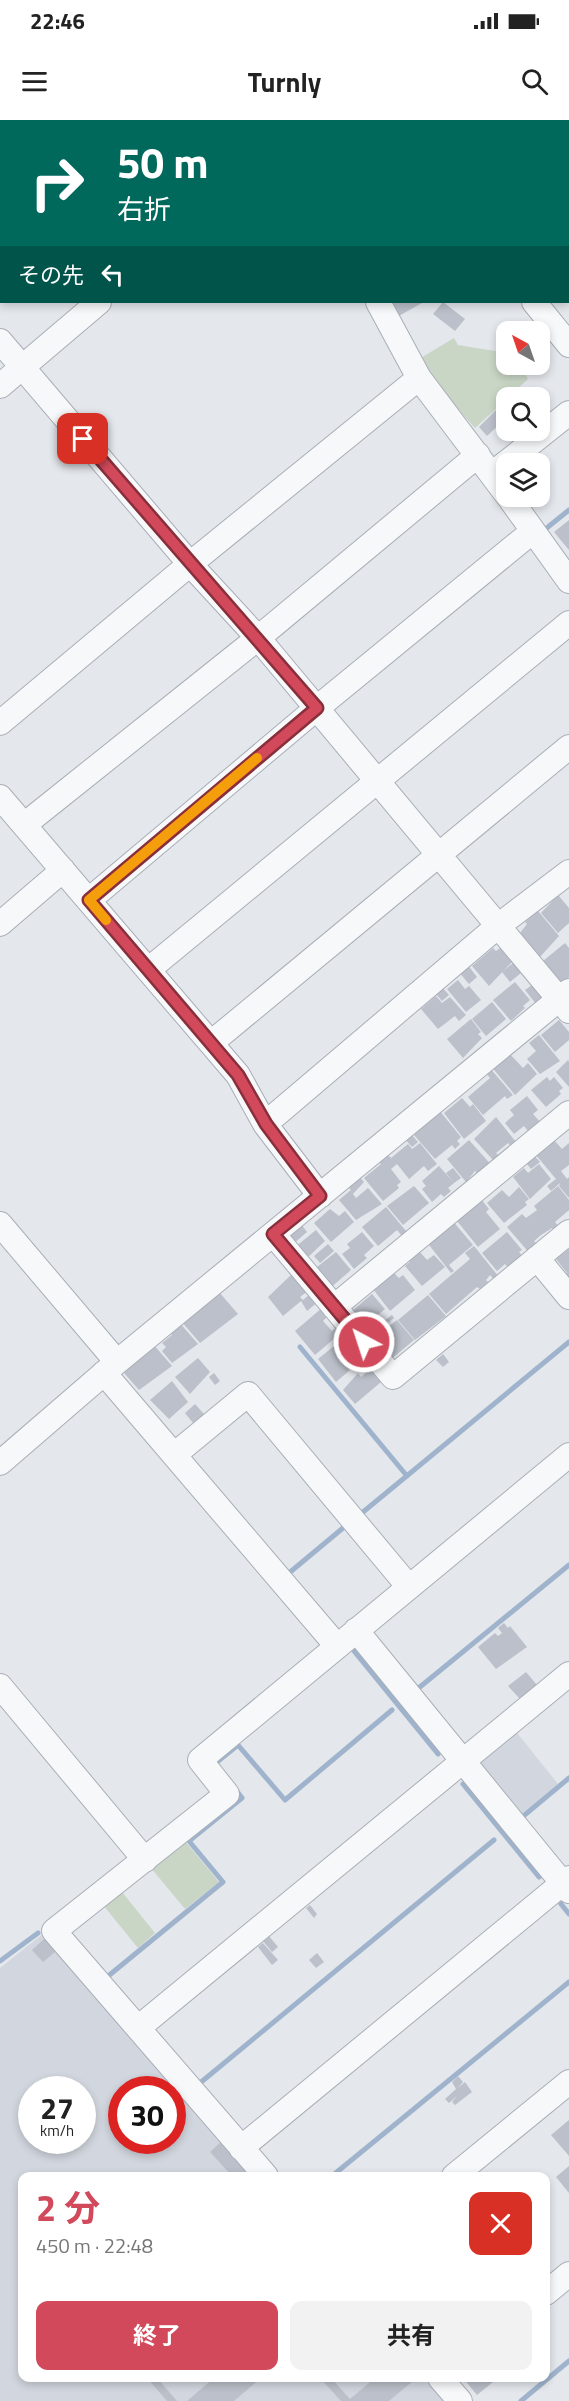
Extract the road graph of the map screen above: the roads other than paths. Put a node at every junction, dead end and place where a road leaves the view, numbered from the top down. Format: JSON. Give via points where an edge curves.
{"nodes":[{"id":1,"x":98,"y":303,"type":"edge"},
{"id":2,"x":379,"y":303,"type":"edge"},
{"id":3,"x":535,"y":303,"type":"edge"},
{"id":4,"x":0,"y":341,"type":"edge"},
{"id":5,"x":569,"y":345,"type":"edge"},
{"id":6,"x":22,"y":367,"type":"junction"},
{"id":7,"x":419,"y":378,"type":"junction"},
{"id":8,"x":0,"y":386,"type":"edge"},
{"id":9,"x":569,"y":413,"type":"edge"},
{"id":10,"x":485,"y":465,"type":"junction"},
{"id":11,"x":496,"y":480,"type":"edge"},
{"id":12,"x":516,"y":507,"type":"edge"},
{"id":13,"x":533,"y":531,"type":"junction"},
{"id":14,"x":190,"y":564,"type":"junction"},
{"id":15,"x":569,"y":581,"type":"edge"},
{"id":16,"x":569,"y":623,"type":"edge"},
{"id":17,"x":258,"y":638,"type":"junction"},
{"id":18,"x":317,"y":708,"type":"junction"},
{"id":19,"x":0,"y":723,"type":"edge"},
{"id":20,"x":569,"y":747,"type":"edge"},
{"id":21,"x":378,"y":780,"type":"junction"},
{"id":22,"x":0,"y":797,"type":"edge"},
{"id":23,"x":24,"y":825,"type":"junction"},
{"id":24,"x":441,"y":855,"type":"junction"},
{"id":25,"x":63,"y":870,"type":"junction"},
{"id":26,"x":569,"y":872,"type":"edge"},
{"id":27,"x":89,"y":900,"type":"junction"},
{"id":28,"x":0,"y":924,"type":"edge"},
{"id":29,"x":498,"y":926,"type":"junction"},
{"id":30,"x":148,"y":970,"type":"junction"},
{"id":31,"x":566,"y":1000,"type":"edge"},
{"id":32,"x":211,"y":1043,"type":"junction"},
{"id":33,"x":569,"y":1113,"type":"edge"},
{"id":34,"x":266,"y":1124,"type":"junction"},
{"id":35,"x":320,"y":1196,"type":"junction"},
{"id":36,"x":0,"y":1224,"type":"edge"},
{"id":37,"x":569,"y":1232,"type":"edge"},
{"id":38,"x":273,"y":1234,"type":"junction"},
{"id":39,"x":537,"y":1258,"type":"junction"},
{"id":40,"x":569,"y":1297,"type":"edge"},
{"id":41,"x":334,"y":1308,"type":"junction"},
{"id":42,"x":111,"y":1367,"type":"junction"},
{"id":43,"x":174,"y":1455,"type":"junction"},
{"id":44,"x":569,"y":1455,"type":"edge"},
{"id":45,"x":0,"y":1463,"type":"edge"},
{"id":46,"x":409,"y":1587,"type":"junction"},
{"id":47,"x":356,"y":1630,"type":"junction"},
{"id":48,"x":337,"y":1646,"type":"junction"},
{"id":49,"x":569,"y":1674,"type":"edge"},
{"id":50,"x":0,"y":1686,"type":"edge"},
{"id":51,"x":463,"y":1761,"type":"junction"},
{"id":52,"x":145,"y":1860,"type":"junction"},
{"id":53,"x":567,"y":1884,"type":"edge"},
{"id":54,"x":138,"y":2028,"type":"junction"},
{"id":55,"x":569,"y":2082,"type":"edge"},
{"id":56,"x":241,"y":2148,"type":"junction"},
{"id":57,"x":262,"y":2172,"type":"edge"},
{"id":58,"x":459,"y":2172,"type":"edge"},
{"id":59,"x":569,"y":2274,"type":"edge"},
{"id":60,"x":550,"y":2290,"type":"edge"},
{"id":61,"x":445,"y":2382,"type":"edge"},
{"id":62,"x":460,"y":2401,"type":"edge"}],
"edges":[{"from":1,"to":6,"type":"street"},
{"from":2,"to":7,"type":"street"},
{"from":3,"to":5,"type":"street"},
{"from":4,"to":6,"type":"street"},
{"from":6,"to":8,"type":"street"},
{"from":6,"to":14,"type":"street"},
{"from":7,"to":10,"type":"street"},
{"from":7,"to":14,"type":"street"},
{"from":9,"to":10,"type":"street"},
{"from":10,"to":11,"type":"street"},
{"from":10,"to":17,"type":"street"},
{"from":12,"to":13,"type":"street"},
{"from":13,"to":15,"type":"street"},
{"from":13,"to":18,"type":"street"},
{"from":14,"to":17,"type":"street"},
{"from":14,"to":19,"type":"street"},
{"from":16,"to":21,"type":"street"},
{"from":17,"to":18,"type":"street"},
{"from":17,"to":23,"type":"street"},
{"from":18,"to":21,"type":"street"},
{"from":18,"to":27,"type":"street"},
{"from":20,"to":24,"type":"street"},
{"from":21,"to":24,"type":"street"},
{"from":21,"to":30,"type":"street"},
{"from":22,"to":23,"type":"street"},
{"from":23,"to":25,"type":"street"},
{"from":24,"to":29,"type":"street"},
{"from":24,"to":32,"type":"street"},
{"from":25,"to":27,"type":"street"},
{"from":25,"to":28,"type":"street"},
{"from":26,"to":29,"type":"street"},
{"from":27,"to":30,"type":"street"},
{"from":29,"to":31,"type":"street"},
{"from":29,"to":34,"type":"street"},
{"from":30,"to":32,"type":"street"},
{"from":31,"to":35,"type":"street"},
{"from":32,"to":34,"type":"street","via":[[238,1075]]},
{"from":33,"to":41,"type":"street"},
{"from":34,"to":35,"type":"street"},
{"from":35,"to":38,"type":"street"},
{"from":36,"to":42,"type":"street"},
{"from":37,"to":39,"type":"street"},
{"from":38,"to":41,"type":"street"},
{"from":38,"to":42,"type":"street"},
{"from":39,"to":40,"type":"street"},
{"from":39,"to":41,"type":"street","via":[[393,1377]]},
{"from":42,"to":43,"type":"street"},
{"from":42,"to":45,"type":"street"},
{"from":43,"to":46,"type":"street","via":[[248,1394]]},
{"from":43,"to":48,"type":"street"},
{"from":44,"to":46,"type":"street"},
{"from":46,"to":47,"type":"street"},
{"from":47,"to":48,"type":"street"},
{"from":47,"to":51,"type":"street"},
{"from":48,"to":52,"type":"street","via":[[200,1760],[227,1794]]},
{"from":49,"to":51,"type":"street"},
{"from":50,"to":52,"type":"street"},
{"from":51,"to":53,"type":"street"},
{"from":51,"to":54,"type":"street"},
{"from":52,"to":54,"type":"street","via":[[54,1931]]},
{"from":53,"to":56,"type":"street"},
{"from":54,"to":56,"type":"street"},
{"from":55,"to":58,"type":"street"},
{"from":56,"to":57,"type":"street"},
{"from":59,"to":60,"type":"street"},
{"from":61,"to":62,"type":"street"}]}
